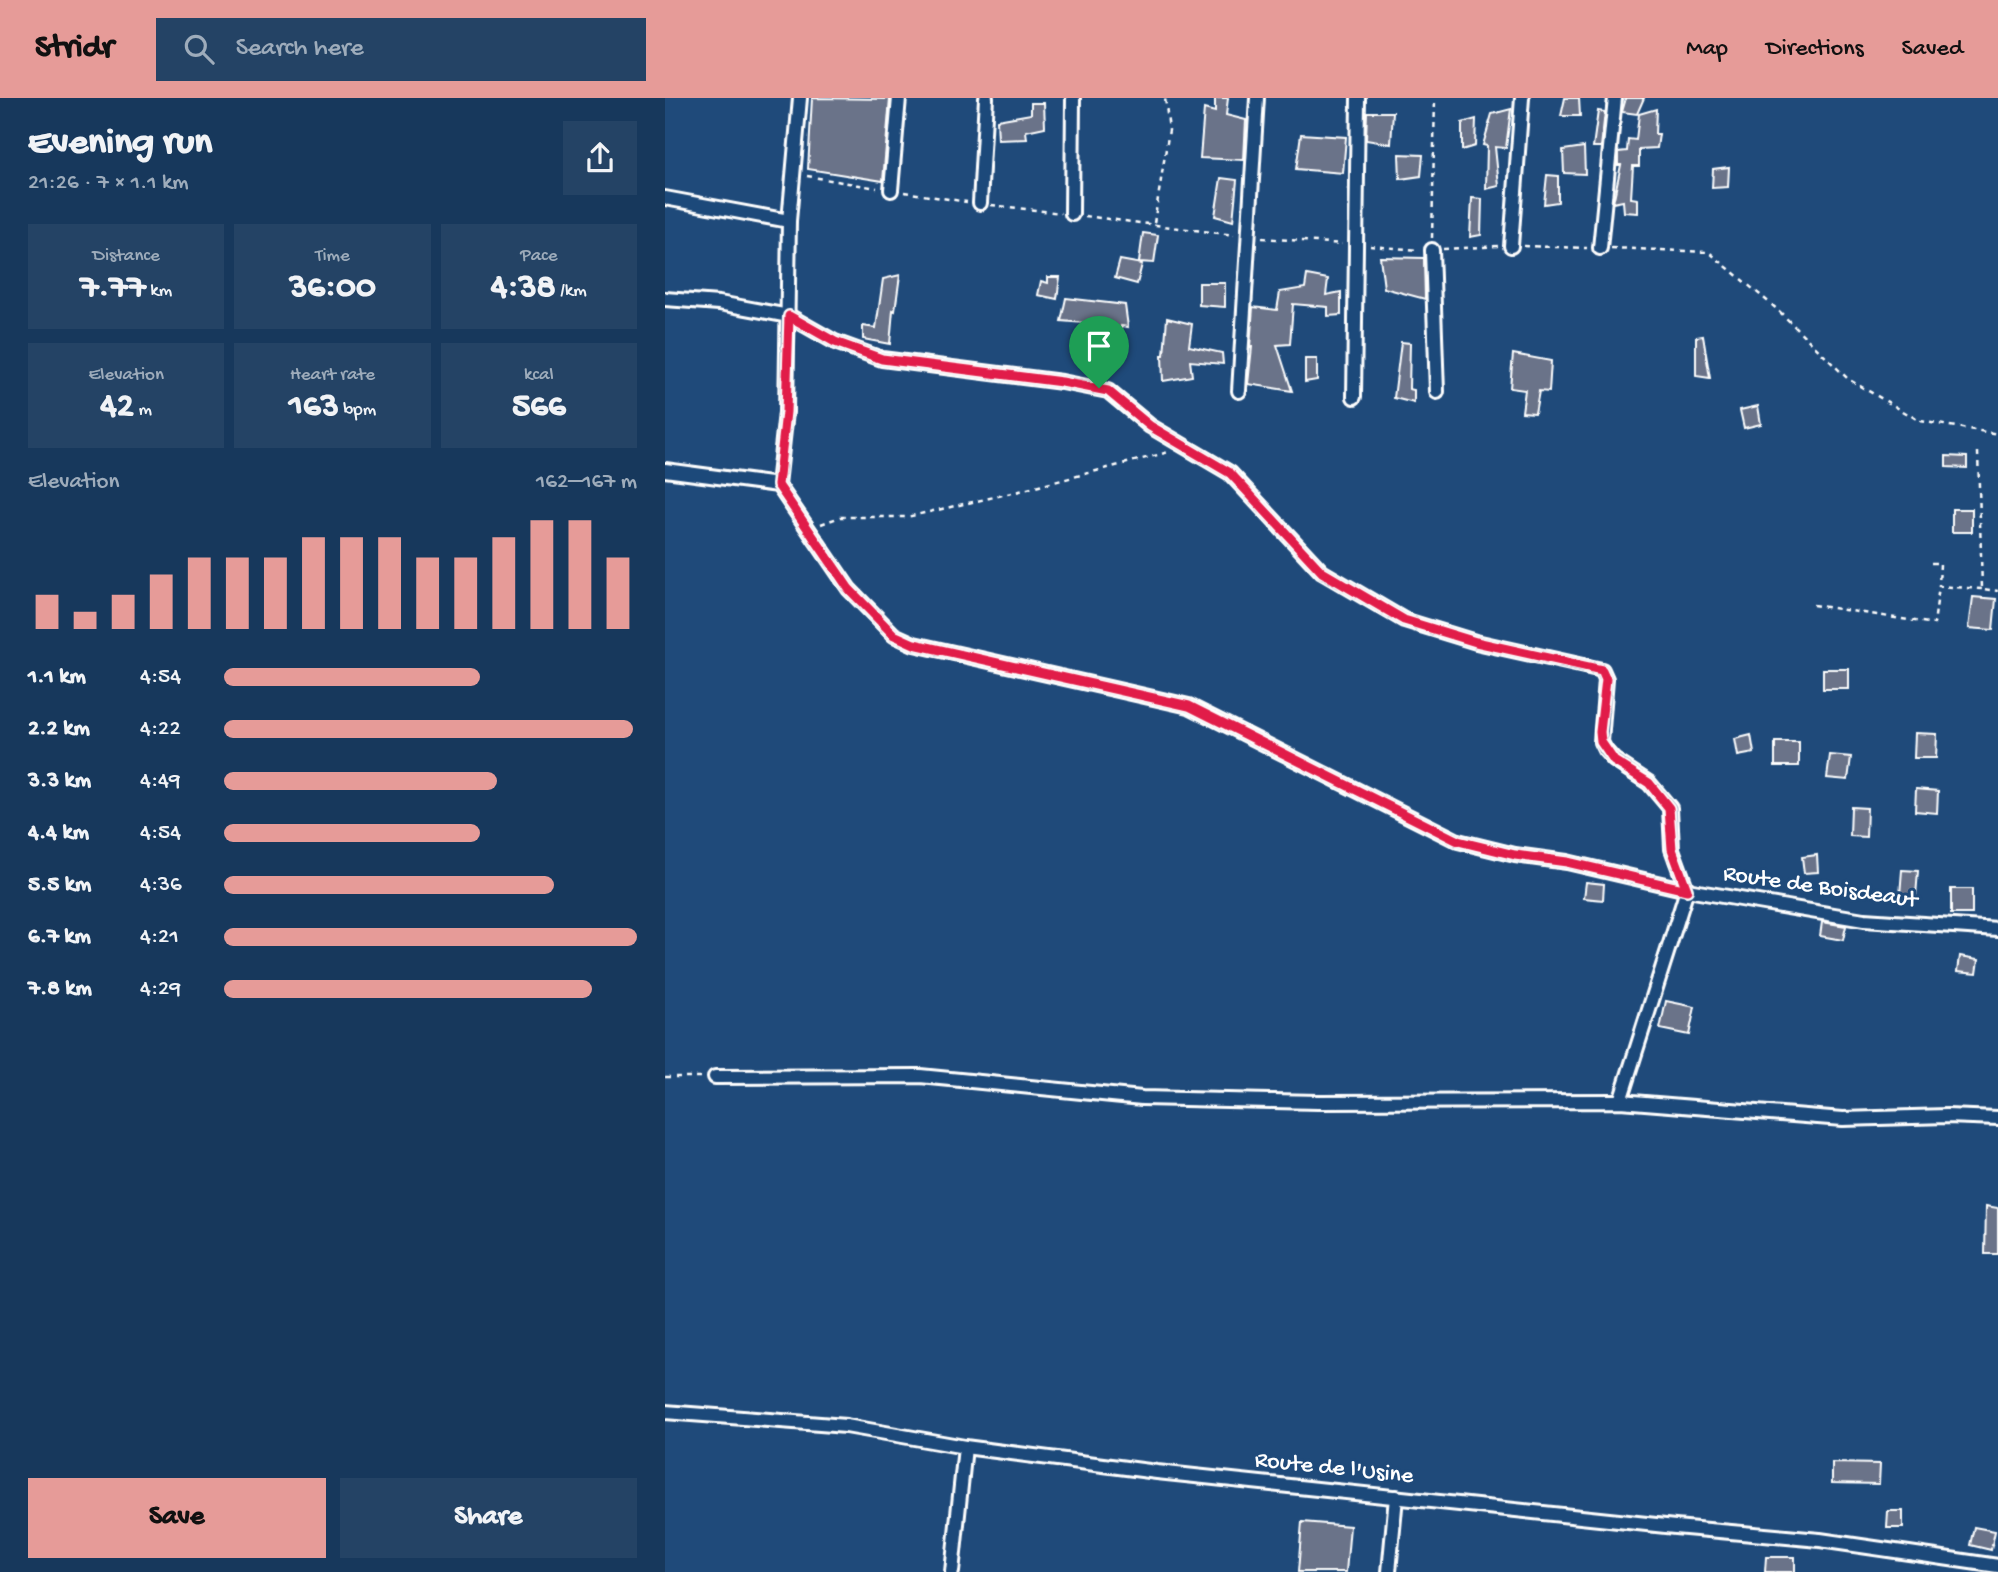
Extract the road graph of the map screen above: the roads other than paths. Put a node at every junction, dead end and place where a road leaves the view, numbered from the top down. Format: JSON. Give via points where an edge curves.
{"nodes":[{"id":1,"x":800,"y":98,"type":"edge"},
{"id":2,"x":899,"y":98,"type":"edge"},
{"id":3,"x":986,"y":98,"type":"edge"},
{"id":4,"x":1073,"y":98,"type":"edge"},
{"id":5,"x":1257,"y":98,"type":"edge"},
{"id":6,"x":1358,"y":98,"type":"edge"},
{"id":7,"x":1523,"y":98,"type":"edge"},
{"id":8,"x":1615,"y":98,"type":"edge"},
{"id":9,"x":891,"y":190,"type":"road end"},
{"id":10,"x":665,"y":198,"type":"edge"},
{"id":11,"x":980,"y":203,"type":"road end"},
{"id":12,"x":1072,"y":214,"type":"road end"},
{"id":13,"x":789,"y":221,"type":"junction"},
{"id":14,"x":1511,"y":246,"type":"road end"},
{"id":15,"x":1600,"y":248,"type":"road end"},
{"id":16,"x":1434,"y":250,"type":"road end"},
{"id":17,"x":665,"y":299,"type":"edge"},
{"id":18,"x":789,"y":316,"type":"junction"},
{"id":19,"x":1239,"y":391,"type":"dead end"},
{"id":20,"x":1437,"y":392,"type":"dead end"},
{"id":21,"x":1354,"y":397,"type":"dead end"},
{"id":22,"x":665,"y":470,"type":"edge"},
{"id":23,"x":778,"y":485,"type":"junction"},
{"id":24,"x":1687,"y":890,"type":"junction"},
{"id":25,"x":1998,"y":929,"type":"edge"},
{"id":26,"x":715,"y":1077,"type":"road end"},
{"id":27,"x":1620,"y":1101,"type":"junction"},
{"id":28,"x":1998,"y":1118,"type":"edge"},
{"id":29,"x":665,"y":1412,"type":"edge"},
{"id":30,"x":965,"y":1447,"type":"junction"},
{"id":31,"x":1396,"y":1497,"type":"junction"},
{"id":32,"x":1998,"y":1566,"type":"edge"},
{"id":33,"x":952,"y":1572,"type":"edge"},
{"id":34,"x":1389,"y":1572,"type":"edge"}],
"edges":[{"from":1,"to":13,"type":"street"},
{"from":2,"to":9,"type":"street"},
{"from":3,"to":11,"type":"street"},
{"from":4,"to":12,"type":"street"},
{"from":5,"to":19,"type":"street"},
{"from":6,"to":21,"type":"street"},
{"from":7,"to":14,"type":"street"},
{"from":8,"to":15,"type":"street"},
{"from":10,"to":13,"type":"street"},
{"from":13,"to":18,"type":"street"},
{"from":16,"to":20,"type":"street"},
{"from":17,"to":18,"type":"street"},
{"from":18,"to":23,"type":"street"},
{"from":18,"to":24,"type":"street","via":[[835,342],[882,359],[1108,391],[1150,426],[1230,473],[1322,572],[1404,620],[1476,642],[1602,670],[1606,679],[1601,742],[1614,761],[1649,783],[1669,808],[1672,849]]},
{"from":22,"to":23,"type":"street"},
{"from":23,"to":24,"type":"street","name":"Route de Boisdeaut","via":[[849,589],[894,635],[914,644],[1189,706],[1458,841]]},
{"from":24,"to":25,"type":"street","name":"Route de Boisdeaut","via":[[1864,920]]},
{"from":24,"to":27,"type":"street"},
{"from":26,"to":27,"type":"street","via":[[920,1076],[1142,1098]]},
{"from":27,"to":28,"type":"street","via":[[1843,1119]]},
{"from":29,"to":30,"type":"street","name":"Route de l'Usine","via":[[846,1426]]},
{"from":30,"to":31,"type":"street","name":"Route de l'Usine"},
{"from":30,"to":33,"type":"street"},
{"from":31,"to":32,"type":"street","name":"Route de l'Usine","via":[[1820,1540]]},
{"from":31,"to":34,"type":"street"}]}
